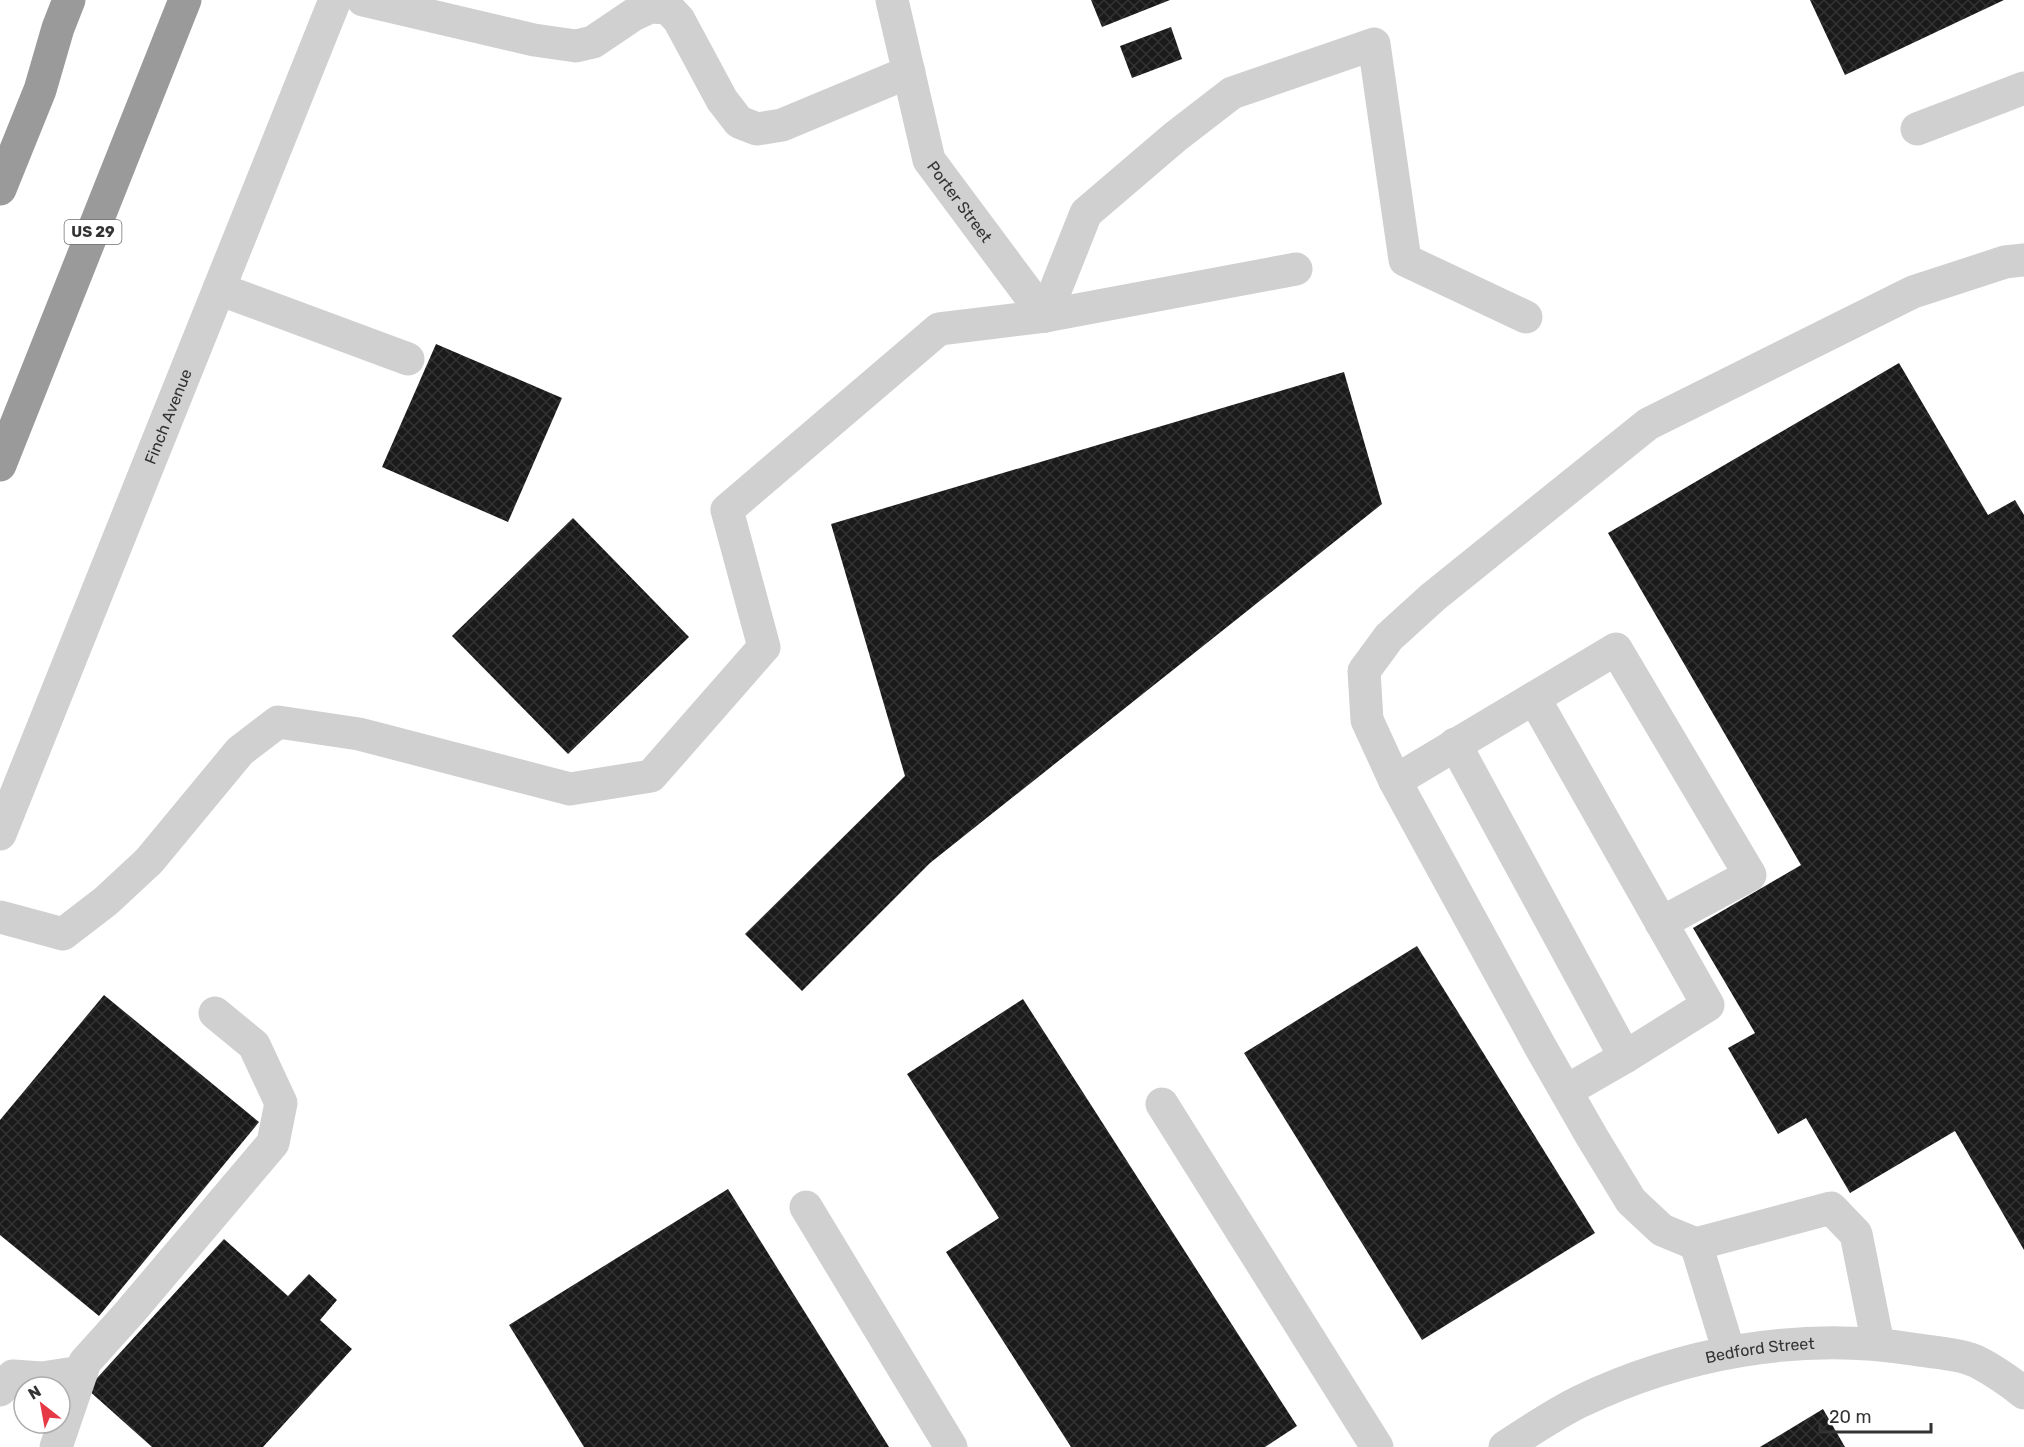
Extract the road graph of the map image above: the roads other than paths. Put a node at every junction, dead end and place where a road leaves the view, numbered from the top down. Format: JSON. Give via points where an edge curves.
{"nodes":[{"id":1,"x":69,"y":0,"type":"edge"},
{"id":2,"x":185,"y":0,"type":"edge"},
{"id":3,"x":335,"y":0,"type":"edge"},
{"id":4,"x":363,"y":0,"type":"edge"},
{"id":5,"x":892,"y":0,"type":"edge"},
{"id":6,"x":909,"y":72,"type":"junction"},
{"id":7,"x":2024,"y":88,"type":"edge"},
{"id":8,"x":1917,"y":129,"type":"dead end"},
{"id":9,"x":0,"y":189,"type":"edge"},
{"id":10,"x":2024,"y":260,"type":"edge"},
{"id":11,"x":1296,"y":269,"type":"dead end"},
{"id":12,"x":219,"y":289,"type":"junction"},
{"id":13,"x":1045,"y":316,"type":"junction"},
{"id":14,"x":1526,"y":317,"type":"dead end"},
{"id":15,"x":408,"y":359,"type":"dead end"},
{"id":16,"x":0,"y":465,"type":"edge"},
{"id":17,"x":1534,"y":698,"type":"junction"},
{"id":18,"x":1455,"y":744,"type":"junction"},
{"id":19,"x":1395,"y":781,"type":"junction"},
{"id":20,"x":0,"y":834,"type":"edge"},
{"id":21,"x":0,"y":917,"type":"edge"},
{"id":22,"x":1661,"y":923,"type":"junction"},
{"id":23,"x":215,"y":1013,"type":"dead end"},
{"id":24,"x":1625,"y":1057,"type":"junction"},
{"id":25,"x":1566,"y":1091,"type":"junction"},
{"id":26,"x":1162,"y":1104,"type":"dead end"},
{"id":27,"x":806,"y":1207,"type":"dead end"},
{"id":28,"x":1696,"y":1244,"type":"junction"},
{"id":29,"x":1878,"y":1344,"type":"junction"},
{"id":30,"x":1729,"y":1353,"type":"junction"},
{"id":31,"x":81,"y":1371,"type":"junction"},
{"id":32,"x":0,"y":1390,"type":"edge"},
{"id":33,"x":2024,"y":1393,"type":"edge"},
{"id":34,"x":56,"y":1447,"type":"edge"},
{"id":35,"x":951,"y":1447,"type":"edge"},
{"id":36,"x":1377,"y":1447,"type":"edge"},
{"id":37,"x":1505,"y":1447,"type":"edge"}],
"edges":[{"from":1,"to":9,"type":"highway","via":[[40,90]]},
{"from":2,"to":16,"type":"highway","number":"US 29"},
{"from":3,"to":12,"type":"street","name":"Finch Avenue"},
{"from":4,"to":6,"type":"street","via":[[534,40],[576,46],[593,42],[650,7],[668,8],[739,122],[757,129],[782,124]]},
{"from":5,"to":6,"type":"street","name":"Porter Street"},
{"from":6,"to":13,"type":"street","name":"Porter Street","via":[[929,160]]},
{"from":7,"to":8,"type":"street"},
{"from":10,"to":19,"type":"street","via":[[2005,261],[1913,292],[1648,424],[1433,597],[1389,637],[1364,670],[1367,720]]},
{"from":11,"to":13,"type":"street"},
{"from":12,"to":15,"type":"street"},
{"from":12,"to":20,"type":"street","name":"Finch Avenue"},
{"from":13,"to":14,"type":"street","via":[[1086,213],[1175,137],[1232,93],[1374,44],[1406,260]]},
{"from":13,"to":21,"type":"street","via":[[939,329],[727,510],[764,647],[651,776],[570,789],[359,734],[278,722],[240,751],[149,861],[63,934]]},
{"from":17,"to":18,"type":"street"},
{"from":17,"to":22,"type":"street"},
{"from":17,"to":22,"type":"street","via":[[1616,649],[1750,875]]},
{"from":18,"to":19,"type":"street"},
{"from":18,"to":24,"type":"street"},
{"from":19,"to":25,"type":"street"},
{"from":22,"to":24,"type":"street","via":[[1708,1005]]},
{"from":23,"to":31,"type":"street","via":[[254,1045],[281,1104],[273,1143]]},
{"from":24,"to":25,"type":"street"},
{"from":25,"to":28,"type":"street","via":[[1631,1201],[1662,1230]]},
{"from":26,"to":36,"type":"street"},
{"from":27,"to":35,"type":"street"},
{"from":28,"to":29,"type":"street","via":[[1831,1208],[1856,1234]]},
{"from":28,"to":30,"type":"street"},
{"from":29,"to":30,"type":"street","name":"Bedford Street","via":[[1800,1344]]},
{"from":29,"to":33,"type":"street","name":"Bedford Street","via":[[1970,1359]]},
{"from":30,"to":37,"type":"street","name":"Bedford Street","via":[[1624,1382],[1541,1423]]},
{"from":31,"to":32,"type":"street","via":[[42,1378],[13,1376]]},
{"from":31,"to":34,"type":"street"}]}
